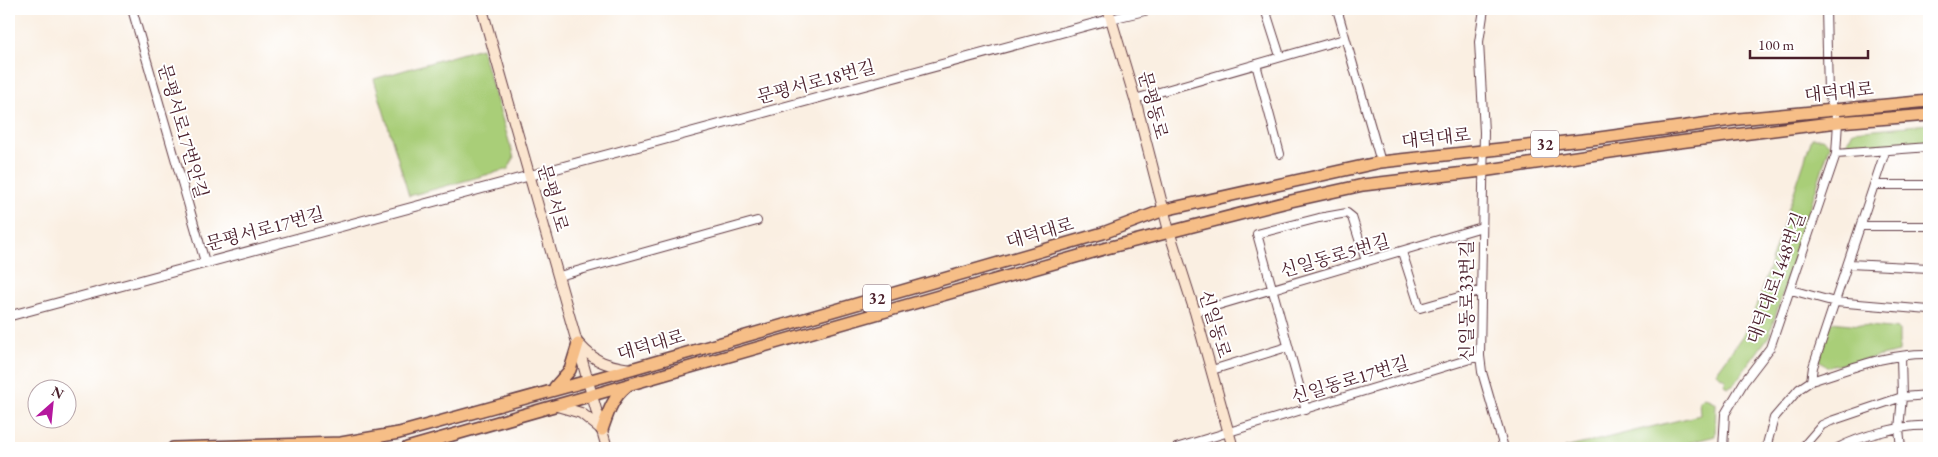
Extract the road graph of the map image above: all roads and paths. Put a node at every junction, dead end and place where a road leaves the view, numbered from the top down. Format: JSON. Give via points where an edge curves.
{"nodes":[{"id":1,"x":132,"y":9,"type":"edge"},
{"id":2,"x":482,"y":9,"type":"edge"},
{"id":3,"x":1108,"y":9,"type":"edge"},
{"id":4,"x":1153,"y":9,"type":"edge"},
{"id":5,"x":1265,"y":9,"type":"edge"},
{"id":6,"x":1337,"y":9,"type":"edge"},
{"id":7,"x":1484,"y":9,"type":"edge"},
{"id":8,"x":1826,"y":9,"type":"edge"},
{"id":9,"x":1111,"y":19,"type":"junction"},
{"id":10,"x":1344,"y":39,"type":"junction"},
{"id":11,"x":1280,"y":56,"type":"junction"},
{"id":12,"x":1256,"y":64,"type":"junction"},
{"id":13,"x":1135,"y":99,"type":"junction"},
{"id":14,"x":1929,"y":101,"type":"edge"},
{"id":15,"x":1834,"y":110,"type":"junction"},
{"id":16,"x":1929,"y":115,"type":"edge"},
{"id":17,"x":1838,"y":122,"type":"junction"},
{"id":18,"x":1929,"y":147,"type":"edge"},
{"id":19,"x":1482,"y":151,"type":"junction"},
{"id":20,"x":1885,"y":152,"type":"junction"},
{"id":21,"x":1280,"y":154,"type":"dead end"},
{"id":22,"x":1836,"y":154,"type":"junction"},
{"id":23,"x":1381,"y":162,"type":"junction"},
{"id":24,"x":1482,"y":171,"type":"junction"},
{"id":25,"x":530,"y":176,"type":"junction"},
{"id":26,"x":1875,"y":185,"type":"junction"},
{"id":27,"x":1929,"y":185,"type":"edge"},
{"id":28,"x":1164,"y":210,"type":"junction"},
{"id":29,"x":756,"y":221,"type":"dead end"},
{"id":30,"x":1861,"y":226,"type":"junction"},
{"id":31,"x":1929,"y":226,"type":"edge"},
{"id":32,"x":1482,"y":227,"type":"junction"},
{"id":33,"x":1169,"y":231,"type":"junction"},
{"id":34,"x":1402,"y":252,"type":"junction"},
{"id":35,"x":1366,"y":261,"type":"junction"},
{"id":36,"x":205,"y":262,"type":"junction"},
{"id":37,"x":1849,"y":264,"type":"junction"},
{"id":38,"x":1929,"y":268,"type":"edge"},
{"id":39,"x":559,"y":276,"type":"junction"},
{"id":40,"x":1272,"y":289,"type":"junction"},
{"id":41,"x":1790,"y":290,"type":"junction"},
{"id":42,"x":1480,"y":291,"type":"junction"},
{"id":43,"x":1836,"y":302,"type":"junction"},
{"id":44,"x":1929,"y":310,"type":"edge"},
{"id":45,"x":1195,"y":312,"type":"junction"},
{"id":46,"x":9,"y":316,"type":"edge"},
{"id":47,"x":578,"y":344,"type":"junction"},
{"id":48,"x":1287,"y":347,"type":"junction"},
{"id":49,"x":1929,"y":354,"type":"edge"},
{"id":50,"x":1480,"y":356,"type":"junction"},
{"id":51,"x":1900,"y":356,"type":"junction"},
{"id":52,"x":631,"y":369,"type":"junction"},
{"id":53,"x":1212,"y":370,"type":"junction"},
{"id":54,"x":588,"y":380,"type":"junction"},
{"id":55,"x":1811,"y":381,"type":"junction"},
{"id":56,"x":632,"y":382,"type":"junction"},
{"id":57,"x":553,"y":388,"type":"junction"},
{"id":58,"x":1929,"y":395,"type":"edge"},
{"id":59,"x":592,"y":396,"type":"junction"},
{"id":60,"x":1902,"y":397,"type":"junction"},
{"id":61,"x":557,"y":406,"type":"junction"},
{"id":62,"x":1306,"y":410,"type":"junction"},
{"id":63,"x":1929,"y":426,"type":"edge"},
{"id":64,"x":1899,"y":429,"type":"junction"},
{"id":65,"x":602,"y":430,"type":"junction"},
{"id":66,"x":1229,"y":433,"type":"junction"},
{"id":67,"x":173,"y":448,"type":"edge"},
{"id":68,"x":407,"y":448,"type":"edge"},
{"id":69,"x":607,"y":448,"type":"edge"},
{"id":70,"x":1176,"y":448,"type":"edge"},
{"id":71,"x":1233,"y":448,"type":"edge"},
{"id":72,"x":1504,"y":448,"type":"edge"},
{"id":73,"x":1723,"y":448,"type":"edge"},
{"id":74,"x":1766,"y":448,"type":"edge"},
{"id":75,"x":1802,"y":448,"type":"edge"},
{"id":76,"x":1838,"y":448,"type":"edge"},
{"id":77,"x":1901,"y":448,"type":"edge"}],
"edges":[{"from":1,"to":36,"type":"street","name":"문평서로17번안길"},
{"from":2,"to":25,"type":"main road","name":"문평서로"},
{"from":3,"to":9,"type":"main road","name":"문평동로"},
{"from":4,"to":9,"type":"street"},
{"from":5,"to":11,"type":"street"},
{"from":6,"to":10,"type":"street"},
{"from":7,"to":19,"type":"street","name":"신일동로33번길","via":[[1479,42],[1484,132]]},
{"from":8,"to":15,"type":"street","name":"대덕대로1448번길","via":[[1828,93]]},
{"from":9,"to":13,"type":"main road","name":"문평동로"},
{"from":9,"to":25,"type":"street","name":"문평서로18번길"},
{"from":10,"to":11,"type":"street"},
{"from":10,"to":23,"type":"street"},
{"from":11,"to":12,"type":"street"},
{"from":12,"to":13,"type":"street"},
{"from":12,"to":21,"type":"street"},
{"from":13,"to":28,"type":"main road","name":"문평동로"},
{"from":14,"to":15,"type":"main road","name":"대덕대로","number":"32"},
{"from":15,"to":17,"type":"street","name":"대덕대로1448번길"},
{"from":15,"to":19,"type":"main road","name":"대덕대로","number":"32"},
{"from":16,"to":17,"type":"main road","name":"대덕대로","number":"32"},
{"from":17,"to":22,"type":"street","name":"대덕대로1448번길"},
{"from":17,"to":24,"type":"main road","name":"대덕대로","number":"32"},
{"from":18,"to":20,"type":"street"},
{"from":19,"to":23,"type":"main road","name":"대덕대로","number":"32"},
{"from":19,"to":24,"type":"street","name":"신일동로33번길"},
{"from":20,"to":22,"type":"street"},
{"from":20,"to":26,"type":"street"},
{"from":22,"to":41,"type":"street","name":"대덕대로1448번길"},
{"from":23,"to":28,"type":"main road","name":"대덕대로","number":"32"},
{"from":24,"to":32,"type":"street","name":"신일동로33번길"},
{"from":24,"to":33,"type":"main road","name":"대덕대로","number":"32","via":[[1364,185]]},
{"from":25,"to":36,"type":"street","name":"문평서로17번길"},
{"from":25,"to":39,"type":"main road","name":"문평서로"},
{"from":26,"to":27,"type":"street"},
{"from":26,"to":30,"type":"street"},
{"from":28,"to":33,"type":"main road","name":"신일동로"},
{"from":28,"to":52,"type":"main road","name":"대덕대로","number":"32","via":[[1103,233]]},
{"from":29,"to":39,"type":"street"},
{"from":30,"to":31,"type":"street"},
{"from":30,"to":37,"type":"street"},
{"from":32,"to":34,"type":"street","name":"신일동로5번길"},
{"from":32,"to":42,"type":"street","name":"신일동로33번길"},
{"from":33,"to":45,"type":"main road","name":"신일동로"},
{"from":33,"to":56,"type":"main road","name":"대덕대로","number":"32"},
{"from":34,"to":35,"type":"street","name":"신일동로5번길"},
{"from":34,"to":42,"type":"street","via":[[1420,308]]},
{"from":35,"to":40,"type":"street","name":"신일동로5번길"},
{"from":35,"to":40,"type":"street","via":[[1352,217],[1347,213],[1257,234]]},
{"from":36,"to":46,"type":"street","name":"문평서로17번길"},
{"from":37,"to":38,"type":"street"},
{"from":37,"to":43,"type":"street"},
{"from":39,"to":47,"type":"main road","name":"문평서로"},
{"from":40,"to":45,"type":"street","name":"신일동로5번길"},
{"from":40,"to":48,"type":"street"},
{"from":41,"to":43,"type":"street"},
{"from":41,"to":73,"type":"street","name":"대덕대로1448번길","via":[[1770,348],[1725,414]]},
{"from":42,"to":50,"type":"street","name":"신일동로33번길"},
{"from":43,"to":44,"type":"street"},
{"from":43,"to":55,"type":"street"},
{"from":45,"to":53,"type":"main road","name":"신일동로"},
{"from":47,"to":52,"type":"main road","via":[[600,362]]},
{"from":47,"to":54,"type":"main road","name":"문평서로"},
{"from":47,"to":57,"type":"main road","via":[[570,370]]},
{"from":48,"to":53,"type":"street"},
{"from":48,"to":62,"type":"street"},
{"from":49,"to":51,"type":"street"},
{"from":50,"to":62,"type":"street","name":"신일동로17번길"},
{"from":50,"to":72,"type":"street","name":"신일동로33번길"},
{"from":51,"to":55,"type":"street","via":[[1876,360]]},
{"from":51,"to":60,"type":"street"},
{"from":52,"to":54,"type":"main road","name":"대덕대로","number":"32"},
{"from":53,"to":66,"type":"main road","name":"신일동로"},
{"from":54,"to":57,"type":"main road","name":"대덕대로","number":"32"},
{"from":54,"to":59,"type":"main road","name":"문평서로"},
{"from":55,"to":74,"type":"street","via":[[1799,389],[1774,418]]},
{"from":56,"to":59,"type":"main road","name":"대덕대로","number":"32"},
{"from":56,"to":65,"type":"main road","via":[[611,404]]},
{"from":57,"to":67,"type":"main road","name":"대덕대로","number":"32","via":[[399,433],[341,443]]},
{"from":58,"to":60,"type":"street"},
{"from":59,"to":61,"type":"main road","name":"대덕대로","number":"32"},
{"from":59,"to":65,"type":"main road","name":"문평서로"},
{"from":60,"to":64,"type":"street"},
{"from":60,"to":75,"type":"street","via":[[1822,425]]},
{"from":61,"to":65,"type":"main road","via":[[581,413]]},
{"from":61,"to":68,"type":"main road","name":"대덕대로","number":"32"},
{"from":62,"to":66,"type":"street","name":"신일동로17번길"},
{"from":63,"to":64,"type":"street"},
{"from":64,"to":76,"type":"street"},
{"from":64,"to":77,"type":"street"},
{"from":65,"to":69,"type":"main road","name":"문평서로"},
{"from":66,"to":70,"type":"street","name":"신일동로17번길"},
{"from":66,"to":71,"type":"main road","name":"신일동로"}]}
